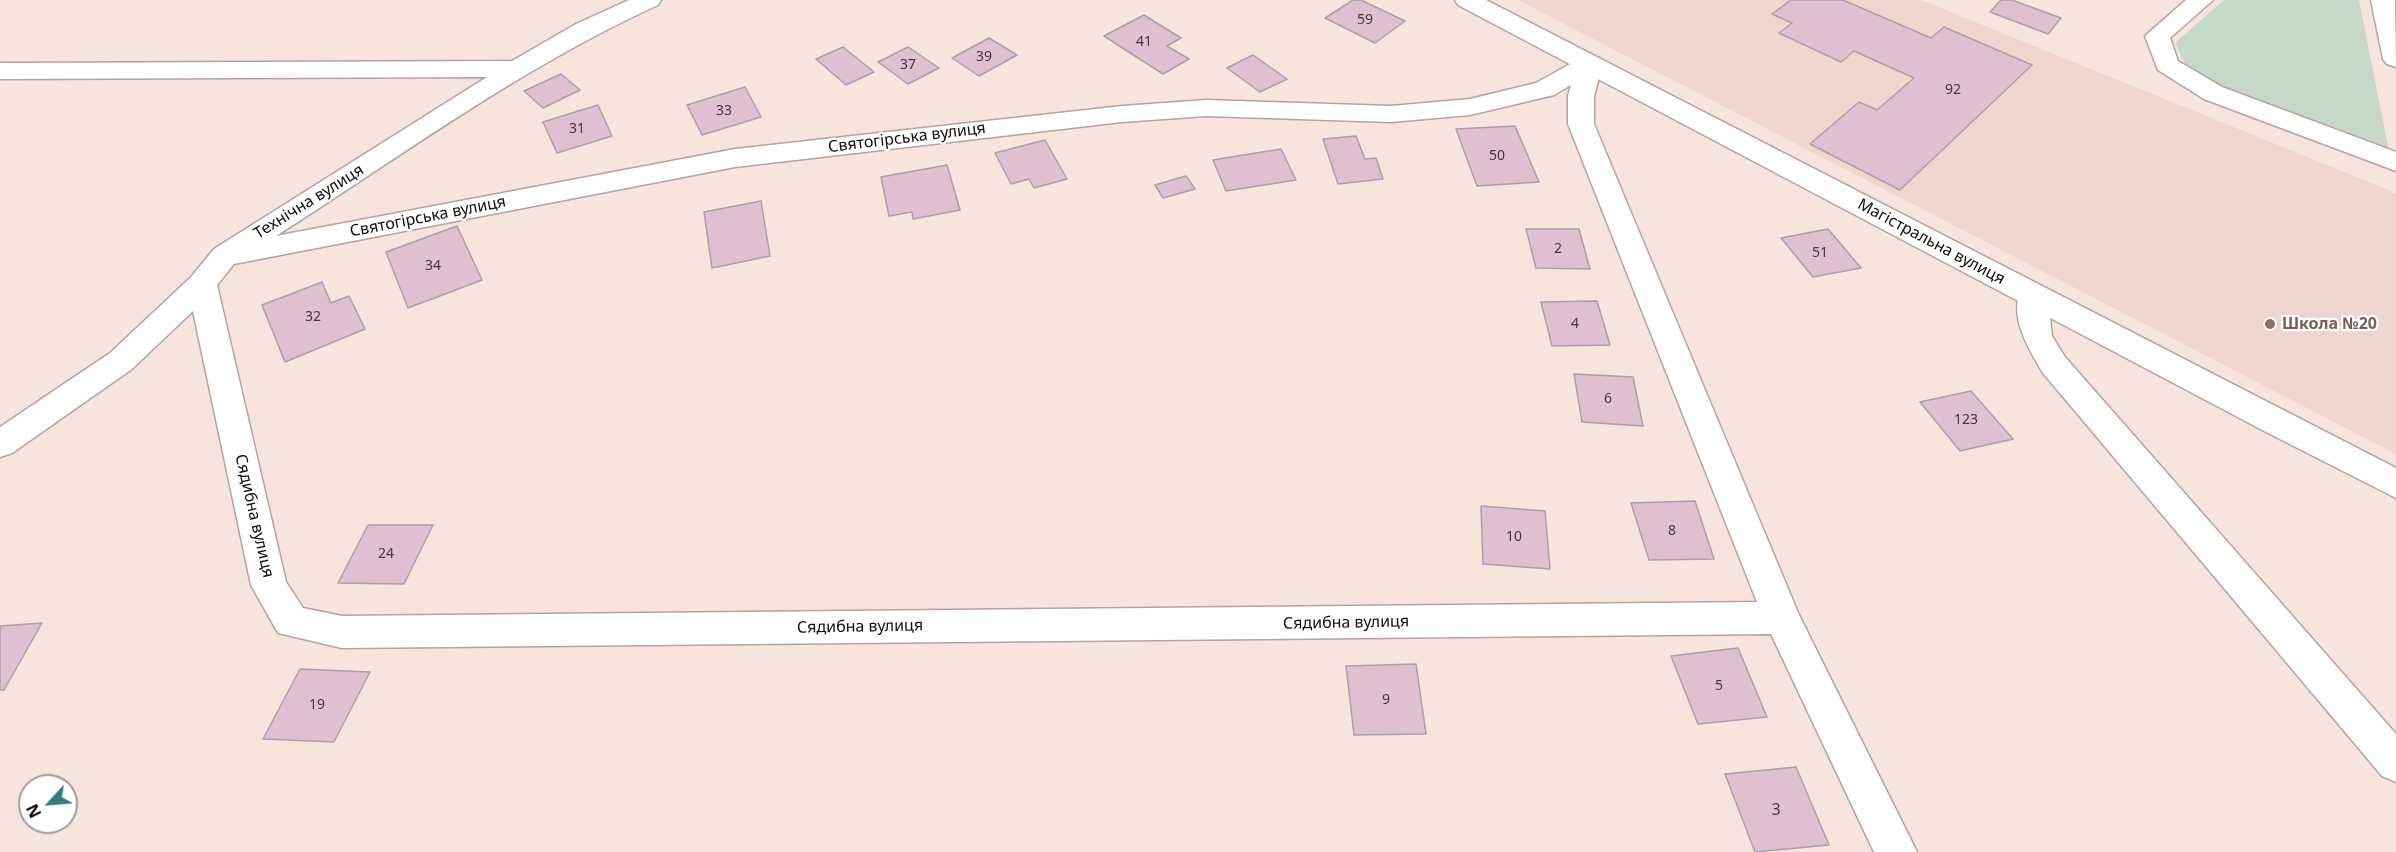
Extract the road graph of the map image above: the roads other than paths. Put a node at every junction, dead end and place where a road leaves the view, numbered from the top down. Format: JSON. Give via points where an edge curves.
{"nodes":[{"id":1,"x":649,"y":0,"type":"edge"},
{"id":2,"x":1467,"y":0,"type":"edge"},
{"id":3,"x":2201,"y":0,"type":"edge"},
{"id":4,"x":2383,"y":0,"type":"edge"},
{"id":5,"x":2388,"y":0,"type":"edge"},
{"id":6,"x":2396,"y":3,"type":"edge"},
{"id":7,"x":2396,"y":59,"type":"edge"},
{"id":8,"x":1590,"y":63,"type":"junction"},
{"id":9,"x":517,"y":69,"type":"junction"},
{"id":10,"x":0,"y":71,"type":"edge"},
{"id":11,"x":2396,"y":162,"type":"edge"},
{"id":12,"x":224,"y":256,"type":"junction"},
{"id":13,"x":202,"y":284,"type":"junction"},
{"id":14,"x":2033,"y":297,"type":"junction"},
{"id":15,"x":0,"y":444,"type":"edge"},
{"id":16,"x":2396,"y":484,"type":"edge"},
{"id":17,"x":1782,"y":618,"type":"junction"},
{"id":18,"x":2396,"y":763,"type":"edge"},
{"id":19,"x":1896,"y":852,"type":"edge"}],
"edges":[{"from":1,"to":9,"type":"street","name":"Технічна вулиця","via":[[585,29]]},
{"from":2,"to":8,"type":"street","name":"Магістральна вулиця"},
{"from":3,"to":11,"type":"street","via":[[2157,36],[2167,65],[2212,93]]},
{"from":4,"to":7,"type":"street"},
{"from":5,"to":6,"type":"street"},
{"from":8,"to":12,"type":"street","name":"Святогірська вулиця","via":[[1545,89],[1470,107],[1391,114],[1206,108],[758,156]]},
{"from":8,"to":14,"type":"street","name":"Магістральна вулиця"},
{"from":8,"to":17,"type":"street","via":[[1581,96],[1581,124]]},
{"from":9,"to":10,"type":"street"},
{"from":9,"to":12,"type":"street","name":"Технічна вулиця"},
{"from":12,"to":13,"type":"street","name":"Технічна вулиця"},
{"from":13,"to":15,"type":"street","name":"Технічна вулиця","via":[[121,361]]},
{"from":13,"to":17,"type":"street","name":"Сядибна вулиця","via":[[269,585],[291,622],[354,632]]},
{"from":14,"to":16,"type":"street","name":"Магістральна вулиця"},
{"from":14,"to":18,"type":"street","via":[[2037,337],[2054,365]]},
{"from":17,"to":19,"type":"street"}]}
